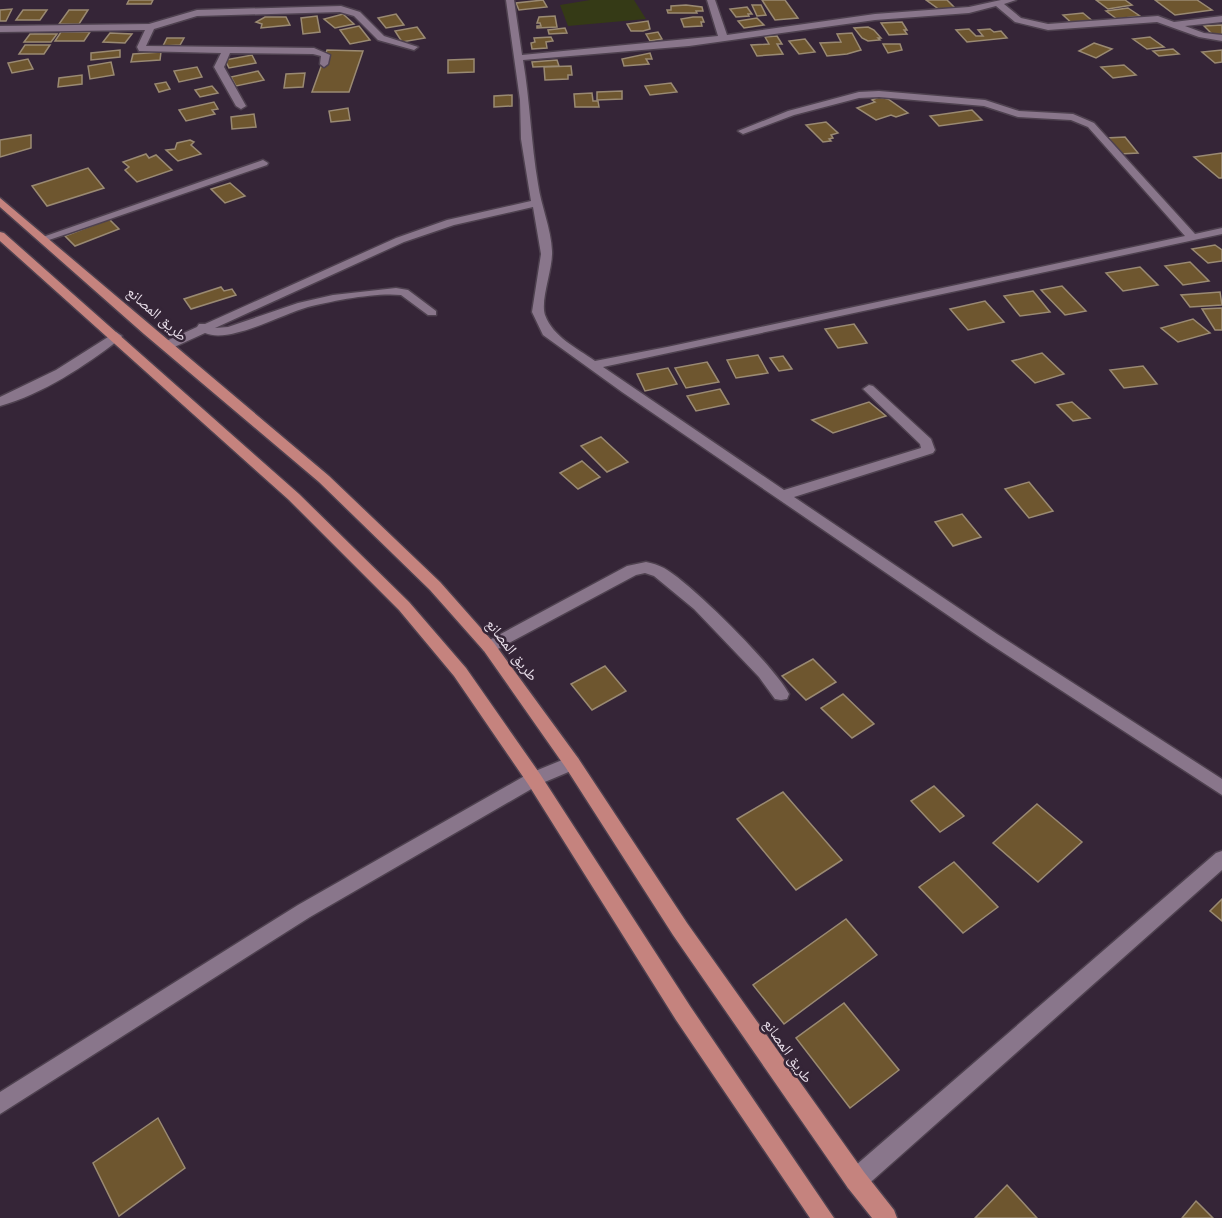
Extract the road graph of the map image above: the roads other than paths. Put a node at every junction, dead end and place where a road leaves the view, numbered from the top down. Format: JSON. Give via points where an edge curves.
{"nodes":[{"id":1,"x":510,"y":0,"type":"edge"},
{"id":2,"x":711,"y":0,"type":"edge"},
{"id":3,"x":1012,"y":0,"type":"edge"},
{"id":4,"x":993,"y":3,"type":"edge"},
{"id":5,"x":1222,"y":19,"type":"edge"},
{"id":6,"x":1177,"y":24,"type":"junction"},
{"id":7,"x":150,"y":27,"type":"junction"},
{"id":8,"x":0,"y":29,"type":"edge"},
{"id":9,"x":723,"y":37,"type":"junction"},
{"id":10,"x":1222,"y":38,"type":"edge"},
{"id":11,"x":414,"y":47,"type":"dead end"},
{"id":12,"x":227,"y":50,"type":"junction"},
{"id":13,"x":519,"y":58,"type":"junction"},
{"id":14,"x":324,"y":64,"type":"dead end"},
{"id":15,"x":241,"y":106,"type":"dead end"},
{"id":16,"x":743,"y":131,"type":"dead end"},
{"id":17,"x":263,"y":163,"type":"dead end"},
{"id":18,"x":0,"y":201,"type":"edge"},
{"id":19,"x":537,"y":203,"type":"junction"},
{"id":20,"x":1222,"y":231,"type":"edge"},
{"id":21,"x":0,"y":235,"type":"edge"},
{"id":22,"x":1192,"y":237,"type":"junction"},
{"id":23,"x":45,"y":238,"type":"junction"},
{"id":24,"x":432,"y":313,"type":"dead end"},
{"id":25,"x":203,"y":327,"type":"junction"},
{"id":26,"x":116,"y":336,"type":"junction"},
{"id":27,"x":166,"y":346,"type":"junction"},
{"id":28,"x":592,"y":365,"type":"junction"},
{"id":29,"x":869,"y":389,"type":"dead end"},
{"id":30,"x":0,"y":402,"type":"edge"},
{"id":31,"x":784,"y":495,"type":"junction"},
{"id":32,"x":489,"y":647,"type":"junction"},
{"id":33,"x":781,"y":694,"type":"dead end"},
{"id":34,"x":572,"y":763,"type":"junction"},
{"id":35,"x":534,"y":780,"type":"junction"},
{"id":36,"x":1222,"y":788,"type":"edge"},
{"id":37,"x":1222,"y":859,"type":"edge"},
{"id":38,"x":0,"y":1104,"type":"edge"},
{"id":39,"x":856,"y":1180,"type":"junction"},
{"id":40,"x":823,"y":1218,"type":"edge"},
{"id":41,"x":886,"y":1218,"type":"edge"}],
"edges":[{"from":1,"to":13,"type":"street"},
{"from":2,"to":9,"type":"street"},
{"from":3,"to":4,"type":"street"},
{"from":4,"to":6,"type":"street","via":[[1018,20],[1048,27],[1150,19]]},
{"from":4,"to":9,"type":"street","via":[[939,14],[823,22]]},
{"from":5,"to":6,"type":"street"},
{"from":6,"to":10,"type":"street","via":[[1202,35]]},
{"from":7,"to":8,"type":"street"},
{"from":7,"to":11,"type":"street","via":[[197,13],[341,9],[357,14],[381,38]]},
{"from":7,"to":12,"type":"street","via":[[142,49]]},
{"from":9,"to":13,"type":"street"},
{"from":12,"to":14,"type":"street","via":[[321,52],[326,55]]},
{"from":12,"to":15,"type":"street","via":[[219,67]]},
{"from":13,"to":19,"type":"street","via":[[526,139]]},
{"from":16,"to":22,"type":"street","via":[[791,113],[859,95],[879,94],[985,103],[1018,114],[1073,117],[1090,125]]},
{"from":17,"to":23,"type":"street"},
{"from":18,"to":23,"type":"main road","name":"طريق المصانع"},
{"from":19,"to":25,"type":"street","via":[[451,222],[400,240]]},
{"from":19,"to":28,"type":"street","via":[[547,254],[538,312],[547,332]]},
{"from":20,"to":22,"type":"street"},
{"from":21,"to":26,"type":"main road"},
{"from":22,"to":28,"type":"street"},
{"from":23,"to":27,"type":"main road","name":"طريق المصانع"},
{"from":24,"to":25,"type":"street","via":[[405,292],[396,291],[302,305],[229,331],[213,332]]},
{"from":25,"to":27,"type":"street"},
{"from":26,"to":30,"type":"street","via":[[60,375]]},
{"from":26,"to":35,"type":"main road","via":[[294,497],[404,606],[460,672]]},
{"from":27,"to":32,"type":"main road","name":"طريق المصانع","via":[[324,479],[435,586]]},
{"from":28,"to":31,"type":"street"},
{"from":29,"to":31,"type":"street","via":[[926,442],[928,450]]},
{"from":31,"to":36,"type":"street","via":[[992,638]]},
{"from":32,"to":33,"type":"street","via":[[632,570],[646,567],[659,572],[699,605]]},
{"from":32,"to":34,"type":"main road","name":"طريق المصانع"},
{"from":34,"to":35,"type":"street"},
{"from":34,"to":39,"type":"main road","name":"طريق المصانع","via":[[680,928]]},
{"from":35,"to":38,"type":"street","via":[[304,911]]},
{"from":35,"to":40,"type":"main road","via":[[683,1013]]},
{"from":37,"to":39,"type":"street"},
{"from":39,"to":41,"type":"main road","name":"طريق المصانع"}]}
